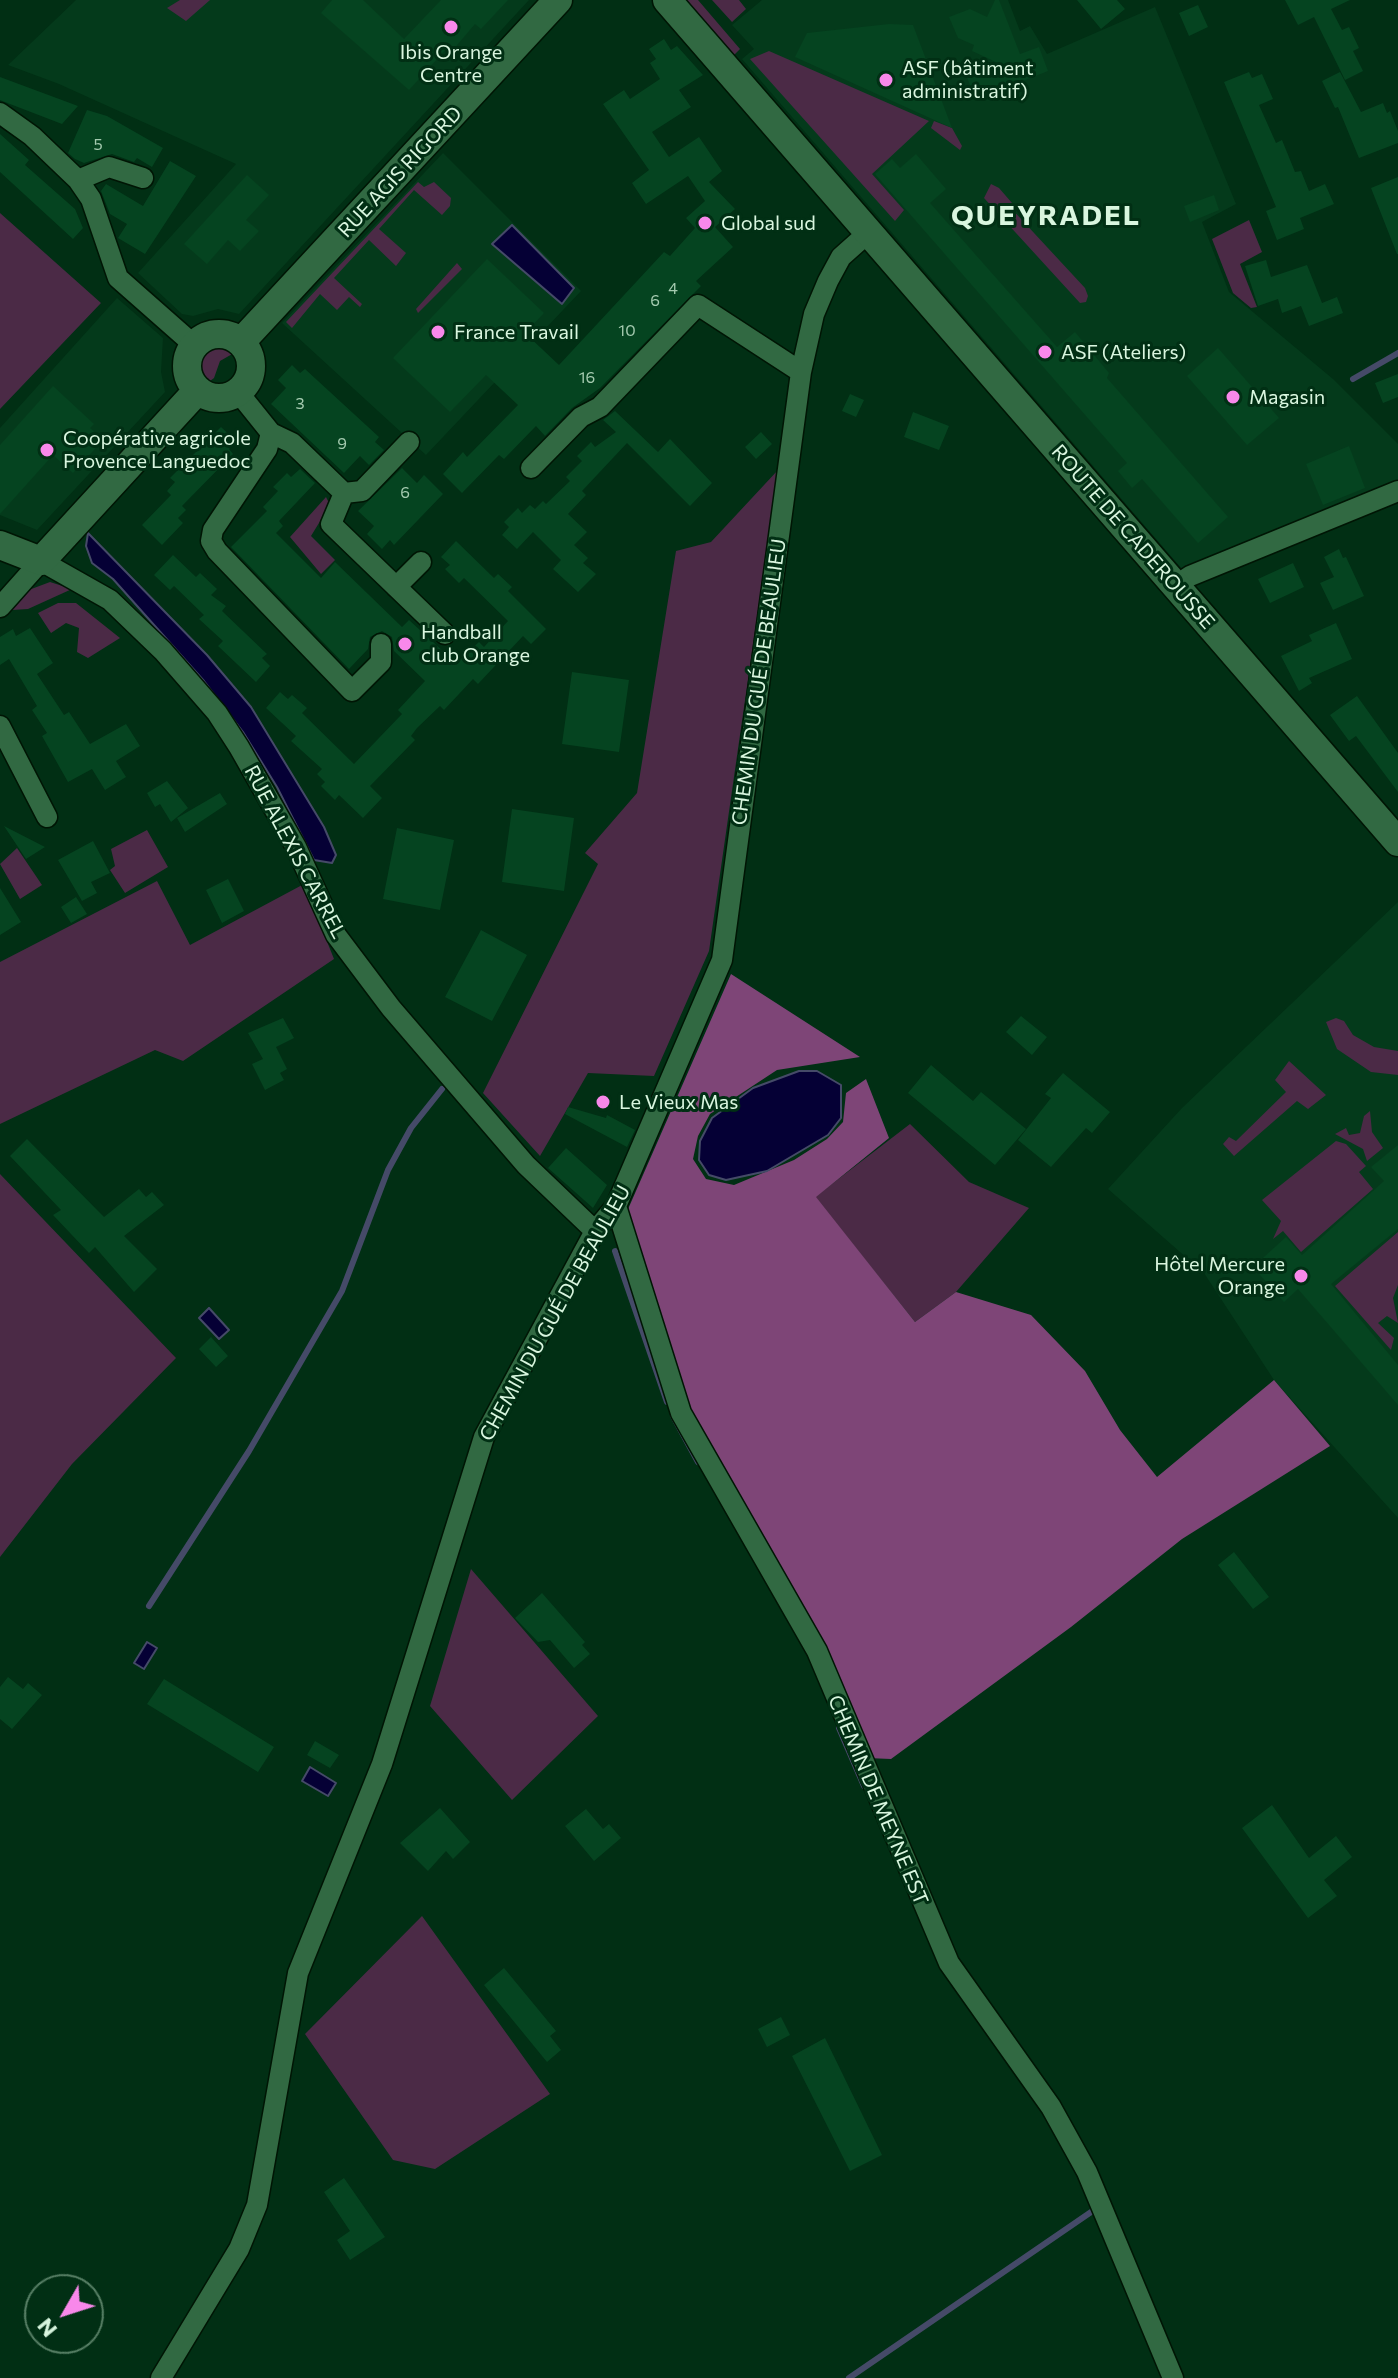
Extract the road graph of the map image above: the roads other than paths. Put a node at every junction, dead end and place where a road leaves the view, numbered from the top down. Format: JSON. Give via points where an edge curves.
{"nodes":[{"id":1,"x":558,"y":0,"type":"edge"},
{"id":2,"x":667,"y":0,"type":"edge"},
{"id":3,"x":0,"y":113,"type":"edge"},
{"id":4,"x":143,"y":178,"type":"dead end"},
{"id":5,"x":78,"y":180,"type":"junction"},
{"id":6,"x":869,"y":232,"type":"junction"},
{"id":7,"x":241,"y":342,"type":"junction"},
{"id":8,"x":194,"y":345,"type":"junction"},
{"id":9,"x":801,"y":372,"type":"junction"},
{"id":10,"x":198,"y":390,"type":"junction"},
{"id":11,"x":238,"y":392,"type":"junction"},
{"id":12,"x":271,"y":433,"type":"junction"},
{"id":13,"x":409,"y":442,"type":"dead end"},
{"id":14,"x":531,"y":468,"type":"dead end"},
{"id":15,"x":1398,"y":491,"type":"edge"},
{"id":16,"x":344,"y":493,"type":"junction"},
{"id":17,"x":0,"y":545,"type":"edge"},
{"id":18,"x":41,"y":561,"type":"junction"},
{"id":19,"x":421,"y":562,"type":"dead end"},
{"id":20,"x":1175,"y":586,"type":"junction"},
{"id":21,"x":396,"y":587,"type":"junction"},
{"id":22,"x":0,"y":607,"type":"edge"},
{"id":23,"x":445,"y":634,"type":"dead end"},
{"id":24,"x":381,"y":644,"type":"dead end"},
{"id":25,"x":0,"y":726,"type":"edge"},
{"id":26,"x":47,"y":817,"type":"dead end"},
{"id":27,"x":1398,"y":842,"type":"edge"},
{"id":28,"x":616,"y":1206,"type":"junction"},
{"id":29,"x":595,"y":1231,"type":"junction"},
{"id":30,"x":161,"y":2378,"type":"edge"},
{"id":31,"x":1173,"y":2378,"type":"edge"}],
"edges":[{"from":1,"to":7,"type":"main road","name":"RUE AGIS RIGORD"},
{"from":2,"to":6,"type":"main road","name":"ROUTE DE CADEROUSSE"},
{"from":3,"to":5,"type":"street"},
{"from":4,"to":5,"type":"street","via":[[109,167]]},
{"from":5,"to":8,"type":"street","via":[[91,199],[118,278]]},
{"from":6,"to":9,"type":"street","name":"CHEMIN DU GUÉ DE BEAULIEU","via":[[841,257],[823,291]]},
{"from":6,"to":20,"type":"main road","name":"ROUTE DE CADEROUSSE"},
{"from":7,"to":8,"type":"main road","via":[[217,334]]},
{"from":7,"to":11,"type":"main road","via":[[250,373]]},
{"from":8,"to":10,"type":"main road","via":[[188,373]]},
{"from":9,"to":14,"type":"street","via":[[698,305],[600,407],[581,417]]},
{"from":9,"to":28,"type":"street","name":"CHEMIN DU GUÉ DE BEAULIEU","via":[[722,960]]},
{"from":10,"to":11,"type":"main road","via":[[222,397]]},
{"from":10,"to":18,"type":"main road"},
{"from":11,"to":12,"type":"street"},
{"from":12,"to":16,"type":"street","via":[[292,443]]},
{"from":12,"to":24,"type":"street","via":[[267,449],[213,530],[211,541],[352,691],[381,662]]},
{"from":13,"to":16,"type":"street","via":[[362,491]]},
{"from":15,"to":20,"type":"street"},
{"from":16,"to":21,"type":"street","via":[[331,524]]},
{"from":17,"to":18,"type":"main road","name":"RUE ALEXIS CARREL"},
{"from":18,"to":22,"type":"street"},
{"from":18,"to":29,"type":"street","name":"RUE ALEXIS CARREL","via":[[110,600],[217,713],[271,799],[336,935],[391,1008],[526,1165]]},
{"from":19,"to":21,"type":"street"},
{"from":20,"to":27,"type":"main road","name":"ROUTE DE CADEROUSSE"},
{"from":21,"to":23,"type":"street"},
{"from":25,"to":26,"type":"street"},
{"from":28,"to":29,"type":"street","name":"CHEMIN DU GUÉ DE BEAULIEU"},
{"from":28,"to":31,"type":"street","name":"CHEMIN DE MEYNE EST","via":[[681,1413],[817,1651],[949,1963],[1051,2107],[1087,2172]]},
{"from":29,"to":30,"type":"street","name":"CHEMIN DU GUÉ DE BEAULIEU","via":[[484,1437],[382,1764],[298,1973],[257,2205],[239,2249]]}]}
